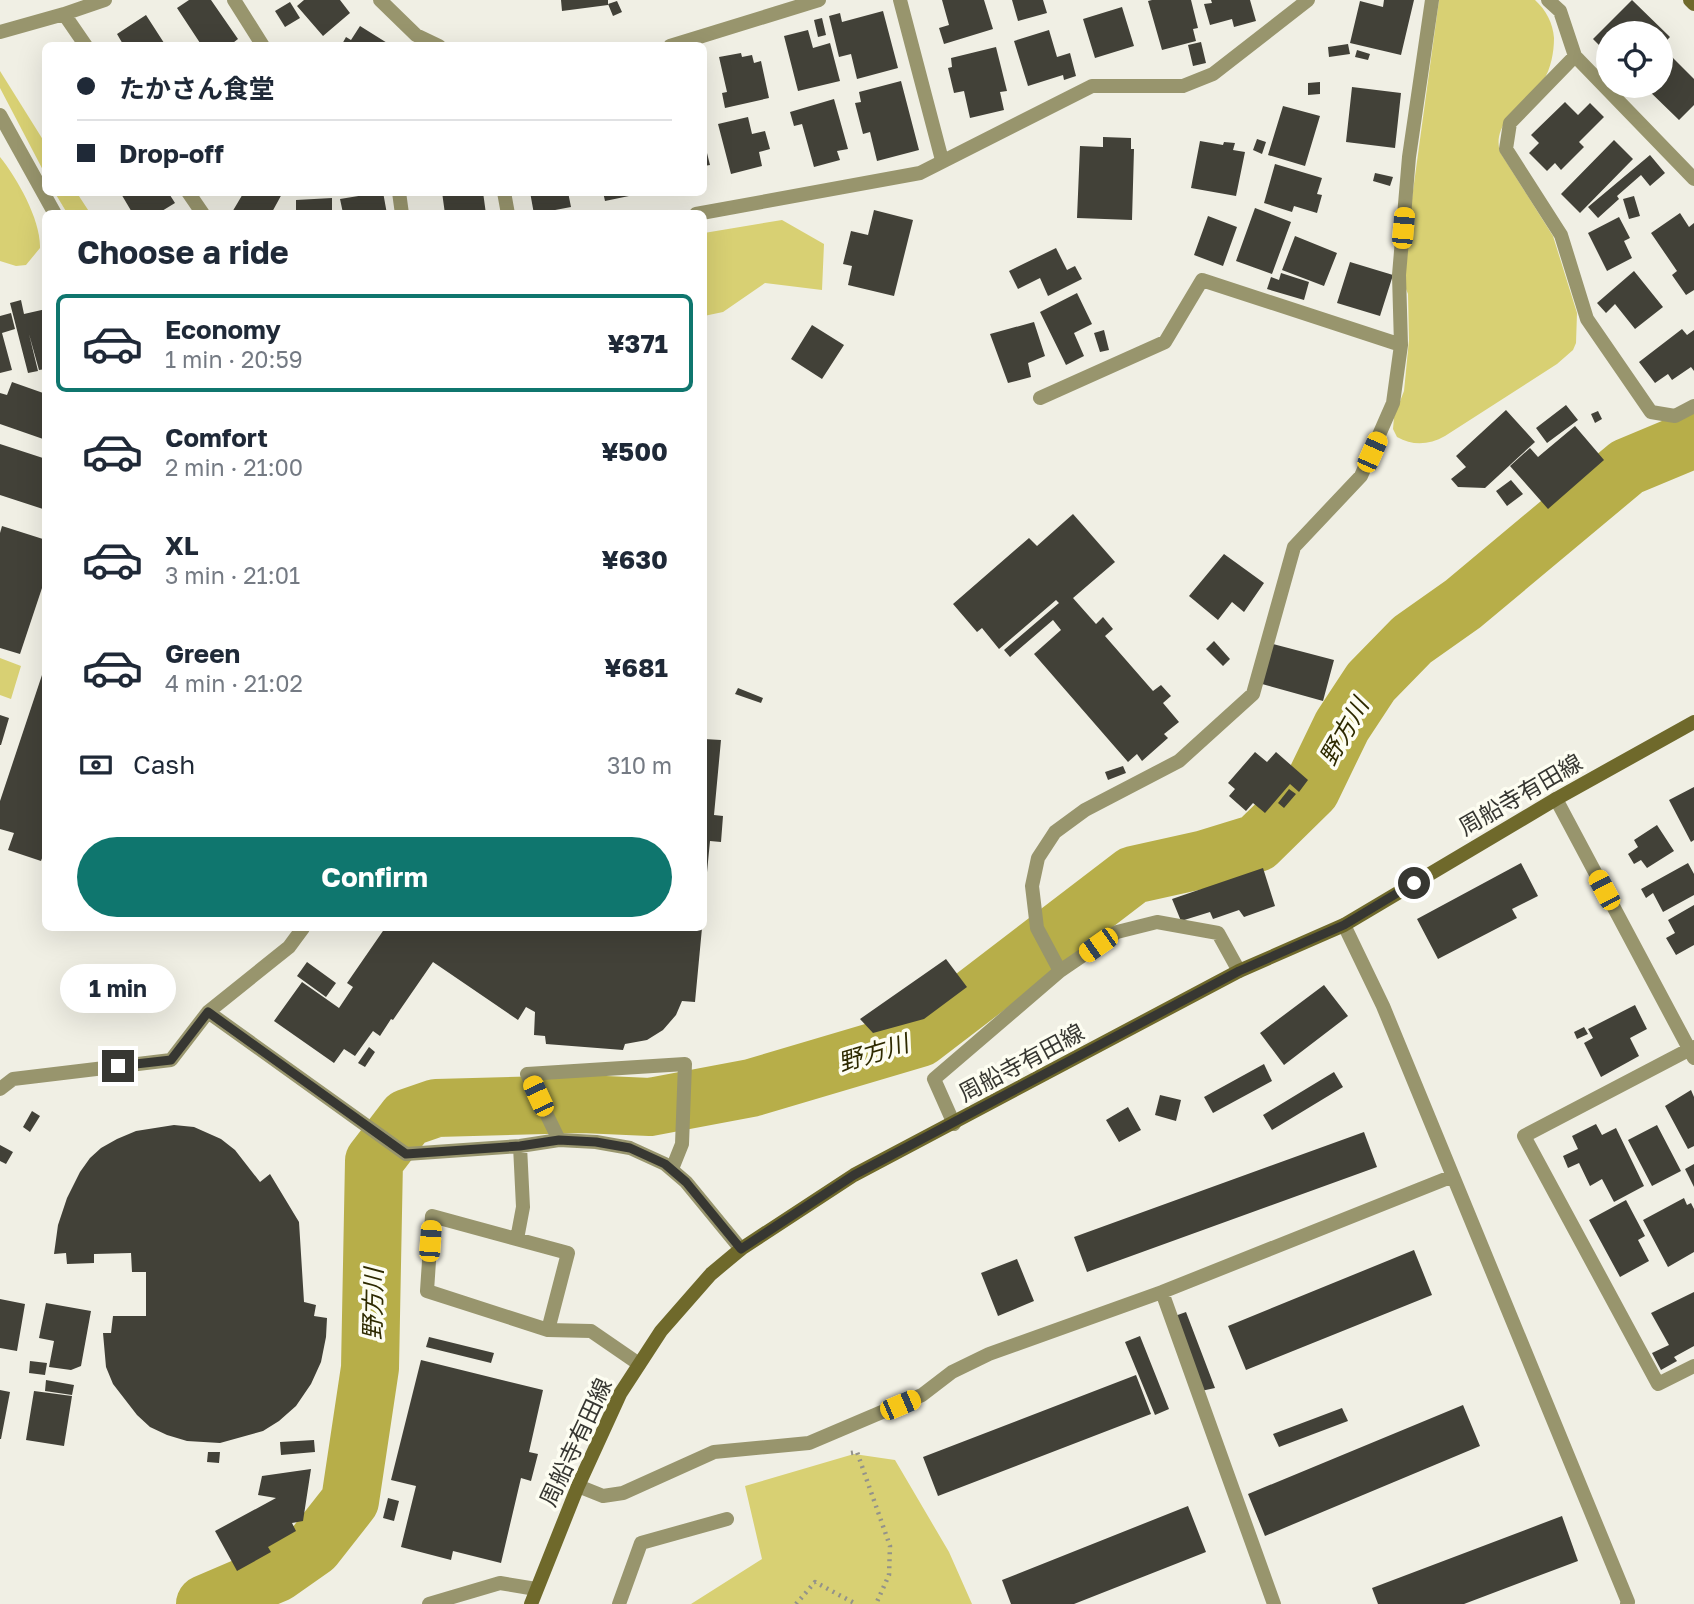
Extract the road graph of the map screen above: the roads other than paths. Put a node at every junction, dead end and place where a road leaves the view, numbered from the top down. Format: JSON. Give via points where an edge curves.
{"nodes":[{"id":1,"x":106,"y":0,"type":"edge"},
{"id":2,"x":234,"y":0,"type":"edge"},
{"id":3,"x":380,"y":0,"type":"edge"},
{"id":4,"x":819,"y":0,"type":"edge"},
{"id":5,"x":900,"y":0,"type":"edge"},
{"id":6,"x":1308,"y":0,"type":"edge"},
{"id":7,"x":1432,"y":0,"type":"edge"},
{"id":8,"x":1548,"y":0,"type":"edge"},
{"id":9,"x":1690,"y":0,"type":"edge"},
{"id":10,"x":1694,"y":4,"type":"edge"},
{"id":11,"x":64,"y":14,"type":"junction"},
{"id":12,"x":0,"y":32,"type":"edge"},
{"id":13,"x":83,"y":42,"type":"edge"},
{"id":14,"x":260,"y":42,"type":"edge"},
{"id":15,"x":431,"y":42,"type":"edge"},
{"id":16,"x":683,"y":42,"type":"edge"},
{"id":17,"x":1575,"y":56,"type":"junction"},
{"id":18,"x":0,"y":115,"type":"edge"},
{"id":19,"x":942,"y":160,"type":"junction"},
{"id":20,"x":1694,"y":179,"type":"edge"},
{"id":21,"x":42,"y":191,"type":"edge"},
{"id":22,"x":707,"y":212,"type":"edge"},
{"id":23,"x":1401,"y":345,"type":"junction"},
{"id":24,"x":1040,"y":398,"type":"dead end"},
{"id":25,"x":1694,"y":405,"type":"edge"},
{"id":26,"x":1694,"y":722,"type":"edge"},
{"id":27,"x":1556,"y":799,"type":"junction"},
{"id":28,"x":1344,"y":925,"type":"junction"},
{"id":29,"x":301,"y":931,"type":"edge"},
{"id":30,"x":1060,"y":971,"type":"junction"},
{"id":31,"x":1239,"y":971,"type":"junction"},
{"id":32,"x":208,"y":1012,"type":"junction"},
{"id":33,"x":1692,"y":1051,"type":"edge"},
{"id":34,"x":0,"y":1089,"type":"edge"},
{"id":35,"x":954,"y":1124,"type":"junction"},
{"id":36,"x":559,"y":1140,"type":"junction"},
{"id":37,"x":520,"y":1146,"type":"junction"},
{"id":38,"x":672,"y":1169,"type":"junction"},
{"id":39,"x":1453,"y":1176,"type":"junction"},
{"id":40,"x":517,"y":1239,"type":"junction"},
{"id":41,"x":741,"y":1249,"type":"junction"},
{"id":42,"x":1162,"y":1292,"type":"junction"},
{"id":43,"x":548,"y":1330,"type":"junction"},
{"id":44,"x":639,"y":1364,"type":"junction"},
{"id":45,"x":1694,"y":1366,"type":"edge"},
{"id":46,"x":578,"y":1486,"type":"junction"},
{"id":47,"x":727,"y":1520,"type":"dead end"},
{"id":48,"x":536,"y":1589,"type":"junction"},
{"id":49,"x":429,"y":1604,"type":"edge"},
{"id":50,"x":531,"y":1604,"type":"edge"},
{"id":51,"x":619,"y":1604,"type":"edge"},
{"id":52,"x":1274,"y":1604,"type":"edge"},
{"id":53,"x":1627,"y":1604,"type":"edge"}],
"edges":[{"from":1,"to":11,"type":"street"},
{"from":2,"to":14,"type":"street"},
{"from":3,"to":15,"type":"street","via":[[416,35]]},
{"from":4,"to":16,"type":"street"},
{"from":5,"to":19,"type":"street"},
{"from":6,"to":19,"type":"street","via":[[1213,74],[1183,86],[1092,86]]},
{"from":7,"to":23,"type":"street","via":[[1408,170],[1399,275]]},
{"from":8,"to":17,"type":"street","via":[[1560,10]]},
{"from":9,"to":10,"type":"main road"},
{"from":11,"to":12,"type":"street"},
{"from":11,"to":13,"type":"street"},
{"from":17,"to":20,"type":"street"},
{"from":17,"to":25,"type":"street","via":[[1510,123],[1506,149],[1561,235],[1587,319],[1651,412],[1675,416]]},
{"from":18,"to":21,"type":"street"},
{"from":19,"to":22,"type":"street","via":[[920,173]]},
{"from":23,"to":24,"type":"street","via":[[1202,280],[1165,342]]},
{"from":23,"to":30,"type":"street","via":[[1394,402],[1361,476],[1294,547],[1254,694],[1179,761],[1085,810],[1055,832],[1038,858],[1032,886],[1037,928]]},
{"from":26,"to":27,"type":"main road","name":"周船寺有田線"},
{"from":27,"to":28,"type":"main road","name":"周船寺有田線"},
{"from":27,"to":33,"type":"street"},
{"from":28,"to":31,"type":"main road","name":"周船寺有田線"},
{"from":28,"to":39,"type":"street","via":[[1383,1006]]},
{"from":29,"to":32,"type":"street","via":[[289,947]]},
{"from":30,"to":31,"type":"street","via":[[1116,932],[1157,922],[1218,933]]},
{"from":30,"to":35,"type":"street","via":[[934,1079]]},
{"from":31,"to":35,"type":"main road","name":"周船寺有田線"},
{"from":32,"to":34,"type":"street","via":[[171,1060],[13,1079]]},
{"from":32,"to":37,"type":"street","via":[[406,1154]]},
{"from":33,"to":45,"type":"street","via":[[1524,1136],[1658,1384]]},
{"from":35,"to":41,"type":"main road","name":"周船寺有田線","via":[[854,1175]]},
{"from":36,"to":37,"type":"street"},
{"from":36,"to":38,"type":"street","via":[[630,1148]]},
{"from":36,"to":38,"type":"street","via":[[527,1074],[685,1064],[681,1144]]},
{"from":37,"to":40,"type":"street","via":[[523,1207]]},
{"from":38,"to":41,"type":"street"},
{"from":39,"to":42,"type":"street"},
{"from":39,"to":53,"type":"street"},
{"from":40,"to":43,"type":"street","via":[[568,1253]]},
{"from":40,"to":43,"type":"street","via":[[432,1216],[427,1291]]},
{"from":41,"to":44,"type":"main road","name":"周船寺有田線","via":[[661,1331]]},
{"from":42,"to":46,"type":"street","via":[[989,1354],[922,1395],[809,1443],[715,1452],[623,1493],[603,1496]]},
{"from":42,"to":52,"type":"street"},
{"from":43,"to":44,"type":"street","via":[[591,1331]]},
{"from":44,"to":46,"type":"main road","name":"周船寺有田線","via":[[620,1394]]},
{"from":46,"to":48,"type":"main road","name":"周船寺有田線"},
{"from":47,"to":51,"type":"street","via":[[641,1543]]},
{"from":48,"to":49,"type":"street","via":[[500,1583]]},
{"from":48,"to":50,"type":"main road","name":"周船寺有田線"}]}
